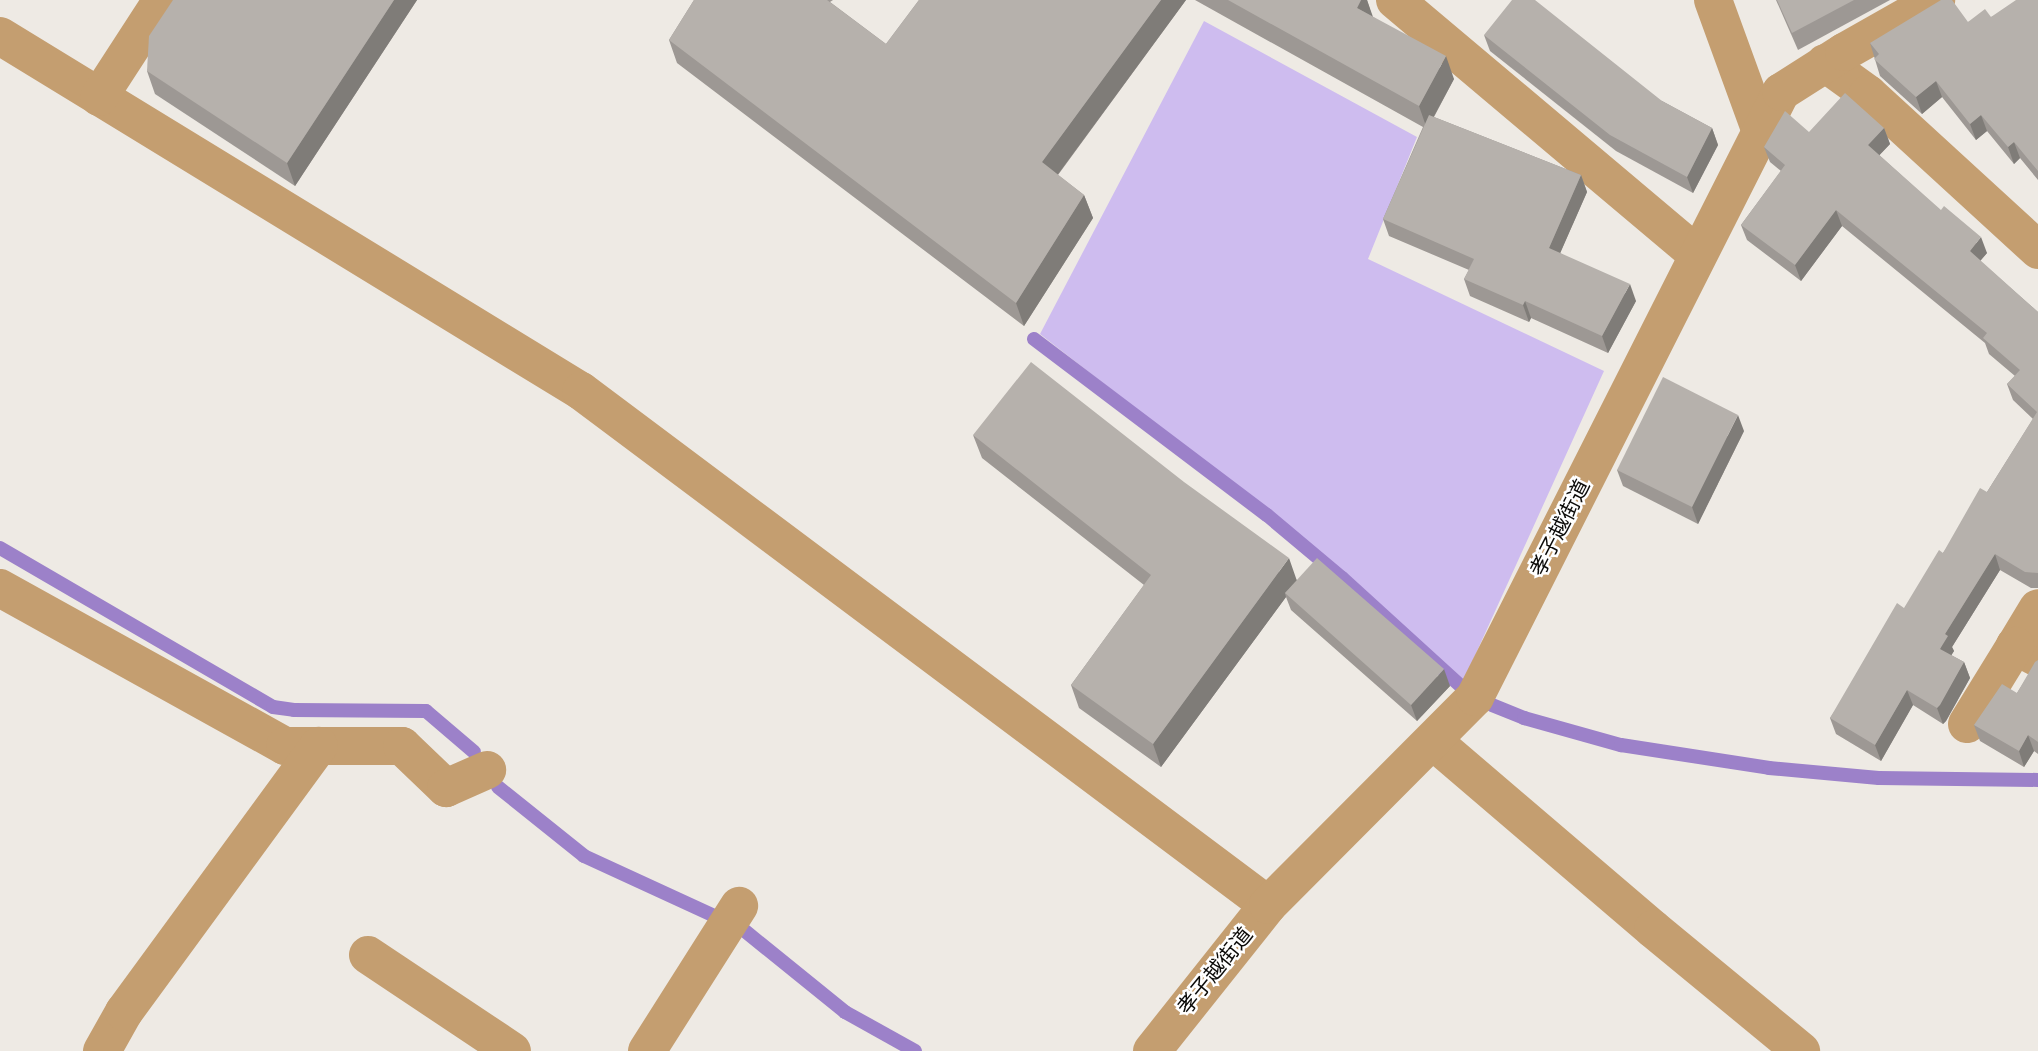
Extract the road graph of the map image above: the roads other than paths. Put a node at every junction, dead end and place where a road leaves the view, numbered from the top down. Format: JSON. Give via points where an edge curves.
{"nodes":[{"id":1,"x":162,"y":0,"type":"edge"},
{"id":2,"x":1395,"y":0,"type":"edge"},
{"id":3,"x":1713,"y":0,"type":"edge"},
{"id":4,"x":1936,"y":0,"type":"edge"},
{"id":5,"x":0,"y":36,"type":"edge"},
{"id":6,"x":1825,"y":63,"type":"junction"},
{"id":7,"x":99,"y":97,"type":"junction"},
{"id":8,"x":1761,"y":132,"type":"junction"},
{"id":9,"x":2038,"y":250,"type":"edge"},
{"id":10,"x":1697,"y":254,"type":"junction"},
{"id":11,"x":0,"y":587,"type":"edge"},
{"id":12,"x":2038,"y":608,"type":"edge"},
{"id":13,"x":2026,"y":652,"type":"edge"},
{"id":14,"x":1967,"y":724,"type":"dead end"},
{"id":15,"x":1433,"y":741,"type":"junction"},
{"id":16,"x":319,"y":746,"type":"junction"},
{"id":17,"x":488,"y":770,"type":"dead end"},
{"id":18,"x":1268,"y":905,"type":"junction"},
{"id":19,"x":739,"y":906,"type":"dead end"},
{"id":20,"x":369,"y":955,"type":"dead end"},
{"id":21,"x":102,"y":1051,"type":"edge"},
{"id":22,"x":512,"y":1051,"type":"edge"},
{"id":23,"x":647,"y":1051,"type":"edge"},
{"id":24,"x":1152,"y":1051,"type":"edge"},
{"id":25,"x":1801,"y":1051,"type":"edge"}],
"edges":[{"from":1,"to":7,"type":"street"},
{"from":2,"to":10,"type":"street"},
{"from":3,"to":8,"type":"street"},
{"from":4,"to":6,"type":"street","name":"孝子越街道"},
{"from":5,"to":7,"type":"street"},
{"from":6,"to":8,"type":"street","name":"孝子越街道","via":[[1781,92]]},
{"from":6,"to":9,"type":"street","via":[[1868,94]]},
{"from":7,"to":18,"type":"street","via":[[581,391]]},
{"from":8,"to":10,"type":"street","name":"孝子越街道"},
{"from":10,"to":15,"type":"street","name":"孝子越街道","via":[[1475,697]]},
{"from":11,"to":16,"type":"street","via":[[285,746]]},
{"from":12,"to":13,"type":"street"},
{"from":13,"to":14,"type":"street"},
{"from":15,"to":18,"type":"street","name":"孝子越街道"},
{"from":15,"to":25,"type":"street"},
{"from":16,"to":17,"type":"street","via":[[402,746],[446,788]]},
{"from":16,"to":21,"type":"street","via":[[124,1012]]},
{"from":18,"to":24,"type":"street","name":"孝子越街道"},
{"from":19,"to":23,"type":"street"},
{"from":20,"to":22,"type":"street"}]}
